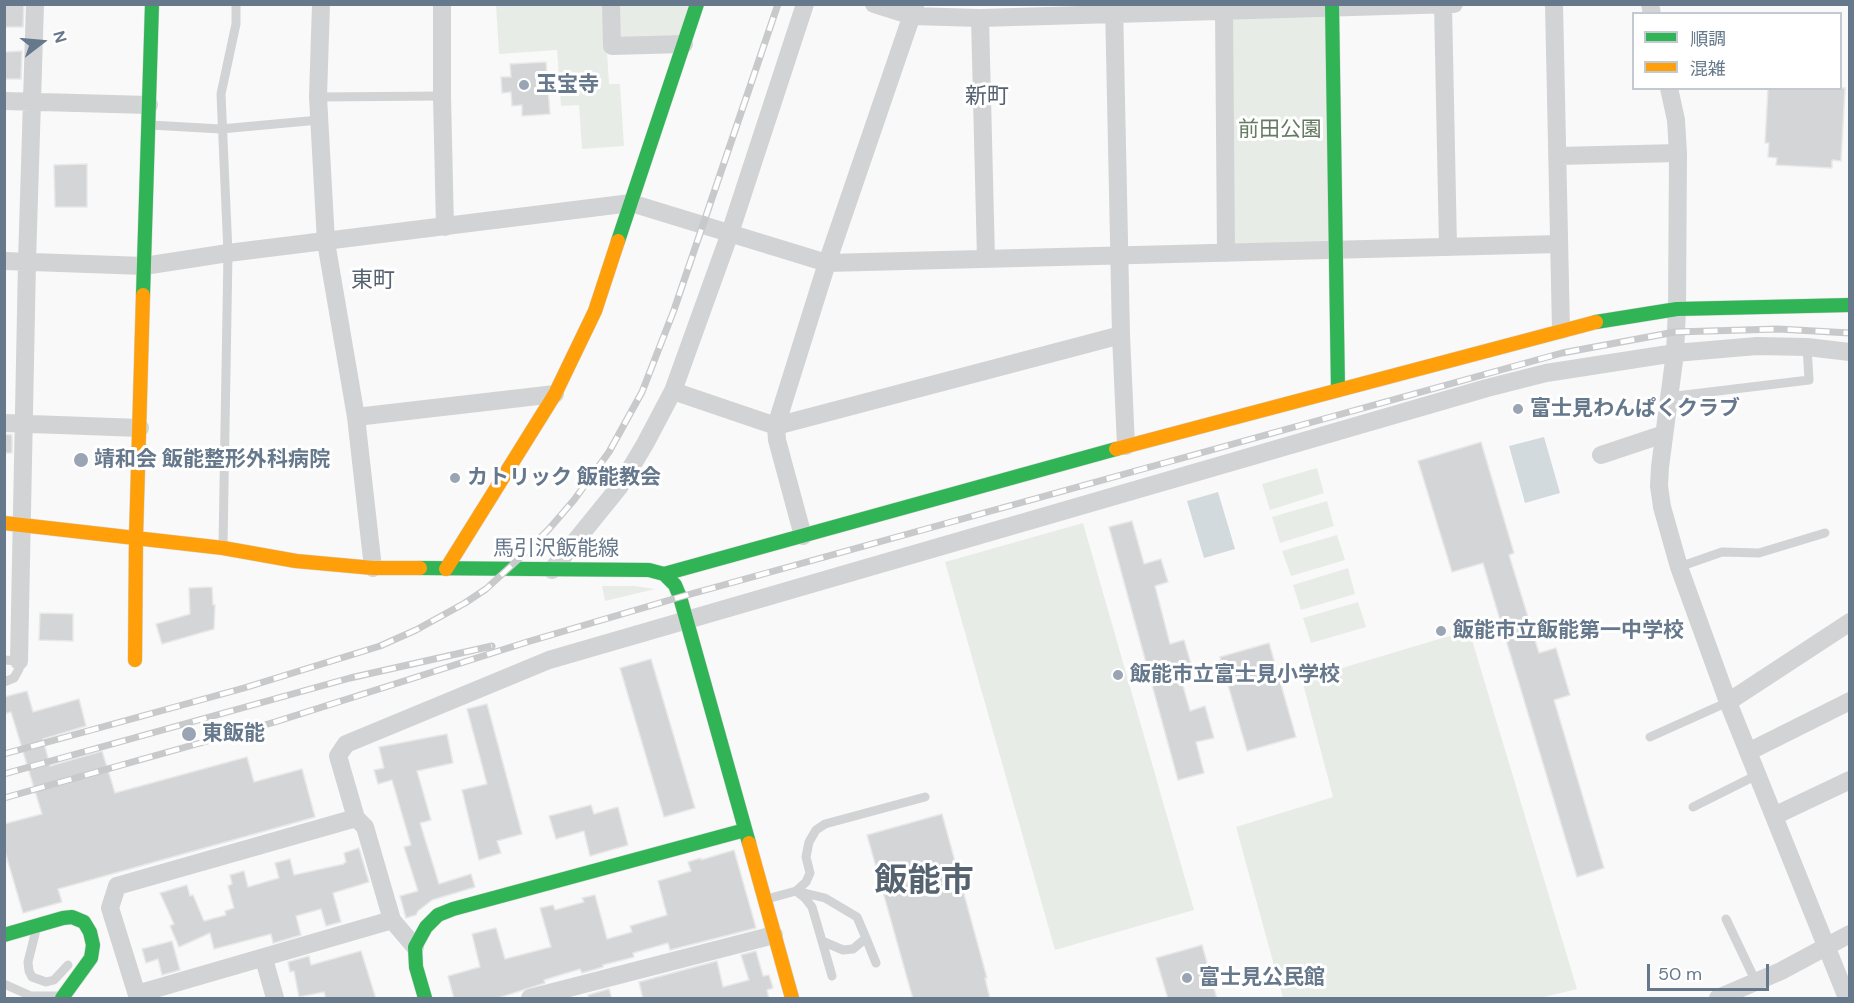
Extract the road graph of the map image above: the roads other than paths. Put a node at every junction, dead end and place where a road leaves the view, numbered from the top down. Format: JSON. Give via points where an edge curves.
{"nodes":[{"id":1,"x":35,"y":4,"type":"edge"},
{"id":2,"x":152,"y":4,"type":"edge"},
{"id":3,"x":236,"y":4,"type":"edge"},
{"id":4,"x":321,"y":4,"type":"edge"},
{"id":5,"x":442,"y":4,"type":"edge"},
{"id":6,"x":611,"y":4,"type":"edge"},
{"id":7,"x":697,"y":4,"type":"edge"},
{"id":8,"x":805,"y":4,"type":"edge"},
{"id":9,"x":874,"y":4,"type":"edge"},
{"id":10,"x":1454,"y":4,"type":"edge"},
{"id":11,"x":1554,"y":4,"type":"edge"},
{"id":12,"x":1443,"y":5,"type":"edge"},
{"id":13,"x":1332,"y":6,"type":"edge"},
{"id":14,"x":1114,"y":9,"type":"edge"},
{"id":15,"x":914,"y":10,"type":"edge"},
{"id":16,"x":1224,"y":11,"type":"junction"},
{"id":17,"x":980,"y":18,"type":"junction"},
{"id":18,"x":684,"y":44,"type":"junction"},
{"id":19,"x":1670,"y":90,"type":"edge"},
{"id":20,"x":442,"y":96,"type":"junction"},
{"id":21,"x":318,"y":97,"type":"junction"},
{"id":22,"x":4,"y":101,"type":"edge"},
{"id":23,"x":32,"y":102,"type":"junction"},
{"id":24,"x":149,"y":105,"type":"junction"},
{"id":25,"x":319,"y":120,"type":"junction"},
{"id":26,"x":148,"y":125,"type":"junction"},
{"id":27,"x":221,"y":129,"type":"junction"},
{"id":28,"x":1678,"y":153,"type":"junction"},
{"id":29,"x":1558,"y":156,"type":"junction"},
{"id":30,"x":630,"y":203,"type":"junction"},
{"id":31,"x":445,"y":227,"type":"junction"},
{"id":32,"x":730,"y":233,"type":"junction"},
{"id":33,"x":326,"y":242,"type":"junction"},
{"id":34,"x":1560,"y":244,"type":"junction"},
{"id":35,"x":1448,"y":247,"type":"junction"},
{"id":36,"x":1336,"y":250,"type":"junction"},
{"id":37,"x":228,"y":253,"type":"junction"},
{"id":38,"x":1226,"y":253,"type":"junction"},
{"id":39,"x":1119,"y":255,"type":"junction"},
{"id":40,"x":986,"y":259,"type":"junction"},
{"id":41,"x":4,"y":261,"type":"edge"},
{"id":42,"x":27,"y":262,"type":"junction"},
{"id":43,"x":827,"y":263,"type":"junction"},
{"id":44,"x":144,"y":266,"type":"junction"},
{"id":45,"x":1850,"y":305,"type":"edge"},
{"id":46,"x":1677,"y":309,"type":"junction"},
{"id":47,"x":1561,"y":330,"type":"junction"},
{"id":48,"x":1121,"y":335,"type":"junction"},
{"id":49,"x":1807,"y":346,"type":"junction"},
{"id":50,"x":1850,"y":352,"type":"edge"},
{"id":51,"x":1675,"y":353,"type":"junction"},
{"id":52,"x":1338,"y":390,"type":"junction"},
{"id":53,"x":673,"y":391,"type":"junction"},
{"id":54,"x":555,"y":394,"type":"junction"},
{"id":55,"x":1668,"y":397,"type":"junction"},
{"id":56,"x":356,"y":417,"type":"junction"},
{"id":57,"x":4,"y":423,"type":"edge"},
{"id":58,"x":24,"y":424,"type":"junction"},
{"id":59,"x":776,"y":426,"type":"junction"},
{"id":60,"x":140,"y":428,"type":"junction"},
{"id":61,"x":1664,"y":434,"type":"junction"},
{"id":62,"x":1126,"y":446,"type":"junction"},
{"id":63,"x":1601,"y":455,"type":"dead end"},
{"id":64,"x":14,"y":524,"type":"edge"},
{"id":65,"x":1825,"y":533,"type":"dead end"},
{"id":66,"x":802,"y":536,"type":"junction"},
{"id":67,"x":136,"y":537,"type":"junction"},
{"id":68,"x":223,"y":548,"type":"junction"},
{"id":69,"x":1679,"y":567,"type":"junction"},
{"id":70,"x":373,"y":568,"type":"junction"},
{"id":71,"x":446,"y":569,"type":"junction"},
{"id":72,"x":552,"y":570,"type":"junction"},
{"id":73,"x":664,"y":574,"type":"junction"},
{"id":74,"x":687,"y":619,"type":"junction"},
{"id":75,"x":1850,"y":622,"type":"edge"},
{"id":76,"x":135,"y":660,"type":"dead end"},
{"id":77,"x":12,"y":661,"type":"edge"},
{"id":78,"x":4,"y":682,"type":"edge"},
{"id":79,"x":1850,"y":701,"type":"edge"},
{"id":80,"x":1728,"y":702,"type":"junction"},
{"id":81,"x":1650,"y":737,"type":"dead end"},
{"id":82,"x":1748,"y":752,"type":"junction"},
{"id":83,"x":1757,"y":775,"type":"junction"},
{"id":84,"x":1850,"y":780,"type":"edge"},
{"id":85,"x":925,"y":797,"type":"dead end"},
{"id":86,"x":1694,"y":807,"type":"dead end"},
{"id":87,"x":1774,"y":816,"type":"junction"},
{"id":88,"x":356,"y":818,"type":"junction"},
{"id":89,"x":745,"y":830,"type":"junction"},
{"id":90,"x":796,"y":891,"type":"junction"},
{"id":91,"x":765,"y":900,"type":"junction"},
{"id":92,"x":110,"y":908,"type":"junction"},
{"id":93,"x":1726,"y":918,"type":"dead end"},
{"id":94,"x":392,"y":920,"type":"junction"},
{"id":95,"x":84,"y":922,"type":"junction"},
{"id":96,"x":38,"y":925,"type":"junction"},
{"id":97,"x":1850,"y":934,"type":"edge"},
{"id":98,"x":4,"y":935,"type":"edge"},
{"id":99,"x":774,"y":935,"type":"junction"},
{"id":100,"x":866,"y":938,"type":"junction"},
{"id":101,"x":822,"y":941,"type":"junction"},
{"id":102,"x":415,"y":947,"type":"junction"},
{"id":103,"x":1826,"y":947,"type":"junction"},
{"id":104,"x":264,"y":958,"type":"junction"},
{"id":105,"x":876,"y":963,"type":"dead end"},
{"id":106,"x":68,"y":964,"type":"dead end"},
{"id":107,"x":832,"y":976,"type":"dead end"},
{"id":108,"x":1756,"y":982,"type":"junction"},
{"id":109,"x":4,"y":984,"type":"edge"},
{"id":110,"x":137,"y":996,"type":"edge"},
{"id":111,"x":63,"y":997,"type":"edge"},
{"id":112,"x":275,"y":999,"type":"edge"},
{"id":113,"x":425,"y":999,"type":"edge"},
{"id":114,"x":530,"y":999,"type":"edge"},
{"id":115,"x":792,"y":999,"type":"edge"},
{"id":116,"x":1718,"y":999,"type":"edge"},
{"id":117,"x":1847,"y":999,"type":"edge"}],
"edges":[{"from":1,"to":23,"type":"street"},
{"from":2,"to":24,"type":"street"},
{"from":3,"to":27,"type":"lane","via":[[236,24],[221,94]]},
{"from":4,"to":21,"type":"street"},
{"from":5,"to":20,"type":"street"},
{"from":6,"to":18,"type":"street","via":[[612,46]]},
{"from":7,"to":18,"type":"street"},
{"from":8,"to":32,"type":"street"},
{"from":9,"to":15,"type":"street"},
{"from":10,"to":12,"type":"street"},
{"from":11,"to":29,"type":"street"},
{"from":12,"to":13,"type":"street"},
{"from":12,"to":35,"type":"street"},
{"from":13,"to":16,"type":"street"},
{"from":13,"to":36,"type":"street"},
{"from":14,"to":16,"type":"street"},
{"from":14,"to":17,"type":"street"},
{"from":14,"to":39,"type":"street"},
{"from":15,"to":17,"type":"street"},
{"from":15,"to":43,"type":"street"},
{"from":16,"to":38,"type":"street"},
{"from":17,"to":40,"type":"street"},
{"from":18,"to":30,"type":"street"},
{"from":19,"to":28,"type":"street"},
{"from":20,"to":21,"type":"lane"},
{"from":20,"to":31,"type":"street"},
{"from":21,"to":25,"type":"street"},
{"from":22,"to":23,"type":"street"},
{"from":23,"to":24,"type":"street"},
{"from":23,"to":42,"type":"street"},
{"from":24,"to":26,"type":"street"},
{"from":25,"to":27,"type":"lane"},
{"from":25,"to":33,"type":"street"},
{"from":26,"to":27,"type":"lane"},
{"from":26,"to":44,"type":"street"},
{"from":27,"to":37,"type":"lane"},
{"from":28,"to":29,"type":"street"},
{"from":28,"to":46,"type":"street"},
{"from":29,"to":34,"type":"street"},
{"from":30,"to":31,"type":"street"},
{"from":30,"to":32,"type":"street"},
{"from":30,"to":54,"type":"street","via":[[595,311]]},
{"from":31,"to":33,"type":"street"},
{"from":32,"to":43,"type":"street"},
{"from":32,"to":53,"type":"street"},
{"from":33,"to":37,"type":"street"},
{"from":33,"to":56,"type":"street"},
{"from":34,"to":35,"type":"street"},
{"from":34,"to":47,"type":"street"},
{"from":35,"to":36,"type":"street"},
{"from":36,"to":38,"type":"street"},
{"from":36,"to":52,"type":"street"},
{"from":37,"to":44,"type":"street"},
{"from":37,"to":68,"type":"lane"},
{"from":38,"to":39,"type":"street"},
{"from":39,"to":40,"type":"street"},
{"from":39,"to":48,"type":"street"},
{"from":40,"to":43,"type":"street"},
{"from":41,"to":42,"type":"street"},
{"from":42,"to":44,"type":"street"},
{"from":42,"to":58,"type":"street"},
{"from":43,"to":59,"type":"street"},
{"from":44,"to":60,"type":"street"},
{"from":45,"to":46,"type":"street"},
{"from":46,"to":47,"type":"street"},
{"from":46,"to":51,"type":"street"},
{"from":47,"to":52,"type":"street"},
{"from":48,"to":59,"type":"street"},
{"from":48,"to":62,"type":"street"},
{"from":49,"to":50,"type":"street"},
{"from":49,"to":51,"type":"street"},
{"from":49,"to":55,"type":"lane","via":[[1809,380]]},
{"from":51,"to":55,"type":"street"},
{"from":51,"to":74,"type":"street","via":[[1546,373],[1487,388]]},
{"from":52,"to":62,"type":"street"},
{"from":53,"to":59,"type":"street"},
{"from":53,"to":72,"type":"street","via":[[620,486]]},
{"from":54,"to":56,"type":"street"},
{"from":54,"to":71,"type":"street"},
{"from":55,"to":61,"type":"street"},
{"from":56,"to":70,"type":"street"},
{"from":57,"to":58,"type":"street"},
{"from":58,"to":60,"type":"street"},
{"from":58,"to":64,"type":"street"},
{"from":59,"to":66,"type":"street"},
{"from":60,"to":67,"type":"street"},
{"from":61,"to":63,"type":"street"},
{"from":61,"to":69,"type":"street","via":[[1659,486]]},
{"from":62,"to":66,"type":"street"},
{"from":64,"to":67,"type":"street","name":"馬引沢飯能線"},
{"from":64,"to":77,"type":"street"},
{"from":65,"to":69,"type":"lane","via":[[1759,553],[1722,552]]},
{"from":66,"to":73,"type":"street"},
{"from":67,"to":68,"type":"street","name":"馬引沢飯能線"},
{"from":67,"to":76,"type":"street"},
{"from":68,"to":70,"type":"street","name":"馬引沢飯能線","via":[[296,561]]},
{"from":69,"to":80,"type":"street"},
{"from":70,"to":71,"type":"street","name":"馬引沢飯能線"},
{"from":71,"to":72,"type":"street","name":"馬引沢飯能線"},
{"from":72,"to":73,"type":"street","name":"馬引沢飯能線","via":[[649,570]]},
{"from":73,"to":74,"type":"street","via":[[675,585]]},
{"from":74,"to":88,"type":"street","via":[[549,660],[346,744],[338,756]]},
{"from":74,"to":89,"type":"street"},
{"from":75,"to":80,"type":"street"},
{"from":77,"to":78,"type":"lane","via":[[20,669],[14,678]]},
{"from":79,"to":82,"type":"street"},
{"from":80,"to":81,"type":"lane"},
{"from":80,"to":82,"type":"street"},
{"from":82,"to":83,"type":"street"},
{"from":83,"to":86,"type":"lane"},
{"from":83,"to":87,"type":"street"},
{"from":84,"to":87,"type":"street"},
{"from":85,"to":90,"type":"lane","via":[[825,824],[816,830],[806,857],[810,873]]},
{"from":87,"to":103,"type":"street"},
{"from":88,"to":92,"type":"street","via":[[117,886]]},
{"from":88,"to":94,"type":"street","via":[[364,827]]},
{"from":89,"to":91,"type":"street"},
{"from":89,"to":102,"type":"street","via":[[453,909],[438,915]]},
{"from":90,"to":91,"type":"lane"},
{"from":90,"to":100,"type":"lane","via":[[825,898],[857,917]]},
{"from":90,"to":101,"type":"lane","via":[[812,907]]},
{"from":91,"to":99,"type":"street"},
{"from":92,"to":95,"type":"street"},
{"from":92,"to":110,"type":"street"},
{"from":93,"to":108,"type":"lane"},
{"from":94,"to":102,"type":"street"},
{"from":94,"to":104,"type":"street"},
{"from":95,"to":96,"type":"street","via":[[72,917]]},
{"from":95,"to":111,"type":"street","via":[[93,945],[91,958]]},
{"from":96,"to":98,"type":"street"},
{"from":96,"to":106,"type":"lane","via":[[27,962],[32,977],[39,981],[54,980]]},
{"from":97,"to":103,"type":"street"},
{"from":99,"to":114,"type":"street"},
{"from":99,"to":115,"type":"street"},
{"from":100,"to":101,"type":"lane","via":[[853,949],[843,950]]},
{"from":100,"to":105,"type":"lane"},
{"from":101,"to":107,"type":"lane"},
{"from":102,"to":113,"type":"street"},
{"from":103,"to":108,"type":"street"},
{"from":103,"to":117,"type":"street"},
{"from":104,"to":110,"type":"street"},
{"from":104,"to":112,"type":"street"},
{"from":108,"to":116,"type":"street"},
{"from":109,"to":111,"type":"lane","via":[[31,996]]}]}
